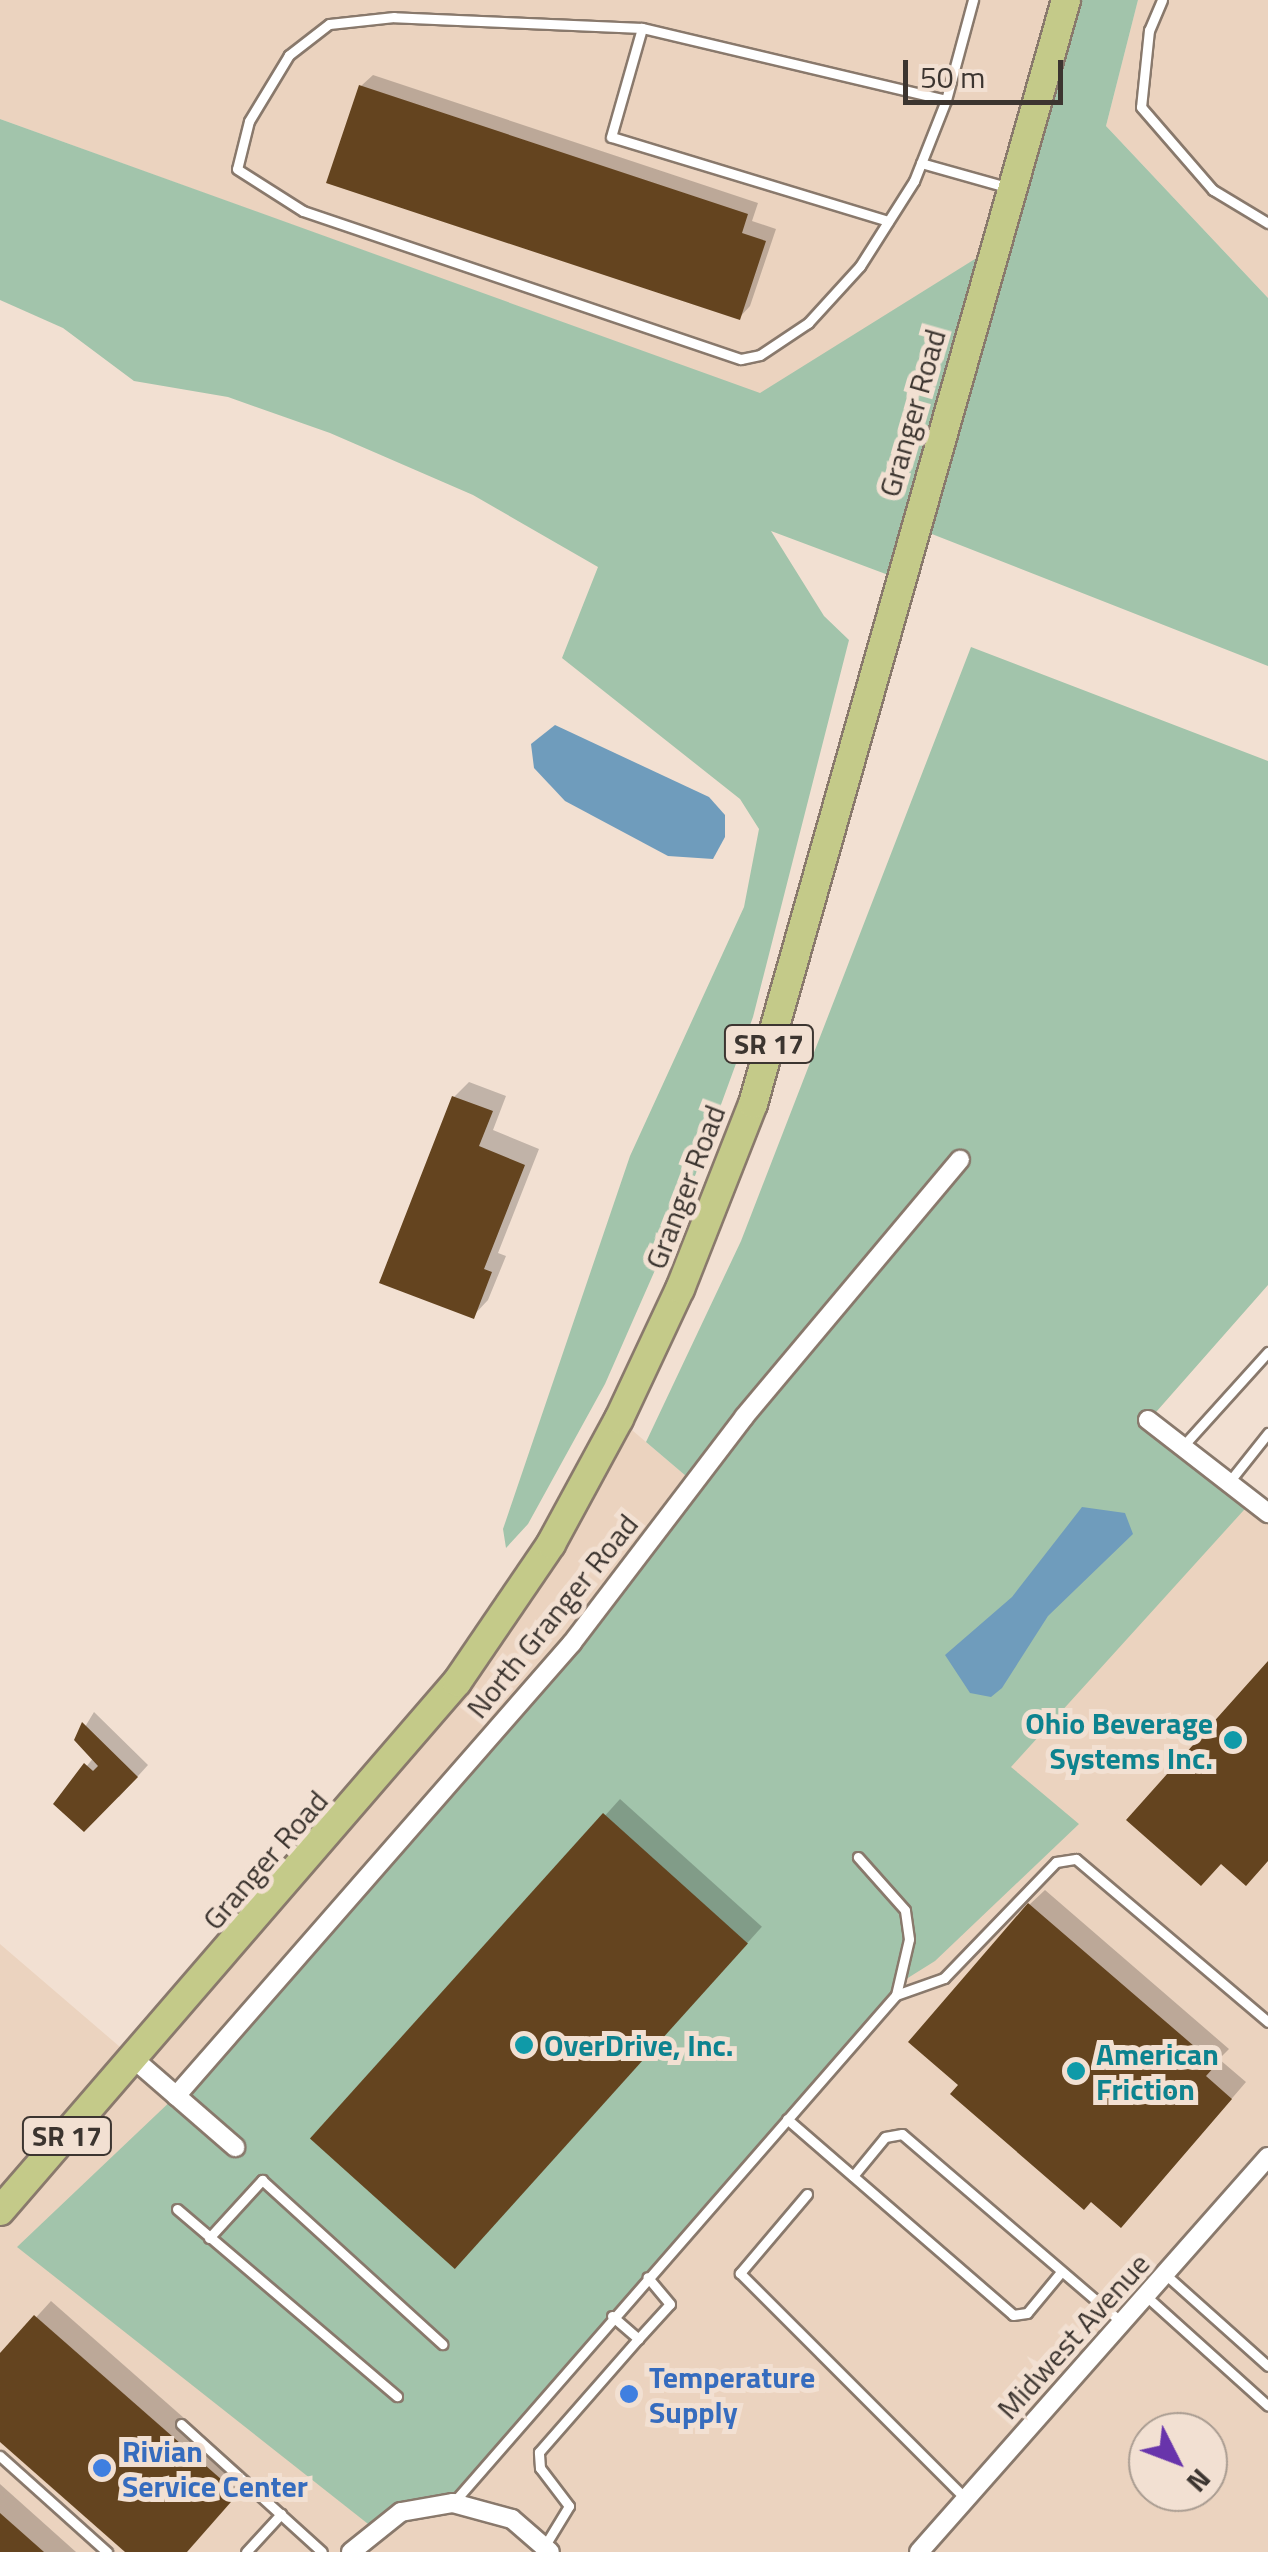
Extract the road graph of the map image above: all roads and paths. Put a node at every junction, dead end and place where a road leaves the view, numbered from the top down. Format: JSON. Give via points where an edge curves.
{"nodes":[{"id":1,"x":973,"y":0,"type":"edge"},
{"id":2,"x":1066,"y":0,"type":"edge"},
{"id":3,"x":1162,"y":0,"type":"edge"},
{"id":4,"x":642,"y":28,"type":"junction"},
{"id":5,"x":946,"y":100,"type":"junction"},
{"id":6,"x":921,"y":163,"type":"junction"},
{"id":7,"x":1010,"y":188,"type":"junction"},
{"id":8,"x":888,"y":221,"type":"junction"},
{"id":9,"x":1268,"y":223,"type":"edge"},
{"id":10,"x":960,"y":1160,"type":"dead end"},
{"id":11,"x":1268,"y":1352,"type":"edge"},
{"id":12,"x":1148,"y":1420,"type":"dead end"},
{"id":13,"x":1268,"y":1433,"type":"edge"},
{"id":14,"x":1183,"y":1446,"type":"junction"},
{"id":15,"x":1228,"y":1482,"type":"junction"},
{"id":16,"x":1268,"y":1513,"type":"edge"},
{"id":17,"x":858,"y":1858,"type":"dead end"},
{"id":18,"x":896,"y":1995,"type":"junction"},
{"id":19,"x":1268,"y":2022,"type":"edge"},
{"id":20,"x":135,"y":2060,"type":"junction"},
{"id":21,"x":176,"y":2096,"type":"junction"},
{"id":22,"x":787,"y":2119,"type":"junction"},
{"id":23,"x":235,"y":2147,"type":"dead end"},
{"id":24,"x":1268,"y":2158,"type":"edge"},
{"id":25,"x":853,"y":2176,"type":"junction"},
{"id":26,"x":807,"y":2194,"type":"dead end"},
{"id":27,"x":178,"y":2209,"type":"dead end"},
{"id":28,"x":0,"y":2212,"type":"edge"},
{"id":29,"x":209,"y":2238,"type":"junction"},
{"id":30,"x":1060,"y":2272,"type":"junction"},
{"id":31,"x":1165,"y":2274,"type":"junction"},
{"id":32,"x":647,"y":2277,"type":"junction"},
{"id":33,"x":1146,"y":2296,"type":"junction"},
{"id":34,"x":612,"y":2316,"type":"junction"},
{"id":35,"x":1121,"y":2322,"type":"junction"},
{"id":36,"x":638,"y":2338,"type":"junction"},
{"id":37,"x":442,"y":2344,"type":"dead end"},
{"id":38,"x":1268,"y":2366,"type":"edge"},
{"id":39,"x":397,"y":2396,"type":"dead end"},
{"id":40,"x":1268,"y":2406,"type":"edge"},
{"id":41,"x":182,"y":2424,"type":"dead end"},
{"id":42,"x":0,"y":2456,"type":"edge"},
{"id":43,"x":966,"y":2499,"type":"junction"},
{"id":44,"x":453,"y":2503,"type":"junction"},
{"id":45,"x":280,"y":2514,"type":"junction"},
{"id":46,"x":547,"y":2549,"type":"edge"},
{"id":47,"x":108,"y":2552,"type":"edge"},
{"id":48,"x":246,"y":2552,"type":"edge"},
{"id":49,"x":322,"y":2552,"type":"edge"},
{"id":50,"x":351,"y":2552,"type":"edge"},
{"id":51,"x":919,"y":2552,"type":"edge"}],
"edges":[{"from":1,"to":5,"type":"lane"},
{"from":2,"to":7,"type":"main road","name":"Granger Road","number":"SR 17"},
{"from":3,"to":9,"type":"lane","via":[[1149,30],[1141,107],[1213,190]]},
{"from":4,"to":5,"type":"lane"},
{"from":4,"to":8,"type":"lane","via":[[612,137]]},
{"from":4,"to":8,"type":"lane","via":[[394,17],[329,24],[290,55],[248,121],[237,168],[303,210],[742,359],[760,355],[808,323],[860,266]]},
{"from":5,"to":6,"type":"lane"},
{"from":6,"to":7,"type":"lane"},
{"from":6,"to":8,"type":"lane"},
{"from":7,"to":20,"type":"main road","name":"Granger Road","number":"SR 17","via":[[752,1104],[680,1289],[551,1544],[457,1682]]},
{"from":10,"to":21,"type":"street","name":"North Granger Road","via":[[744,1417],[572,1644]]},
{"from":11,"to":14,"type":"lane"},
{"from":12,"to":14,"type":"street"},
{"from":13,"to":15,"type":"lane"},
{"from":14,"to":15,"type":"street"},
{"from":15,"to":16,"type":"street"},
{"from":17,"to":18,"type":"lane","via":[[905,1910],[909,1938]]},
{"from":18,"to":19,"type":"lane","via":[[944,1978],[1056,1862],[1076,1858]]},
{"from":18,"to":22,"type":"lane"},
{"from":20,"to":21,"type":"street"},
{"from":20,"to":28,"type":"main road","name":"Granger Road","number":"SR 17"},
{"from":21,"to":23,"type":"street"},
{"from":22,"to":25,"type":"lane"},
{"from":22,"to":32,"type":"lane"},
{"from":24,"to":31,"type":"street","name":"Midwest Avenue"},
{"from":25,"to":30,"type":"lane","via":[[885,2137],[902,2134]]},
{"from":25,"to":30,"type":"lane","via":[[1013,2315],[1027,2313]]},
{"from":26,"to":43,"type":"lane","via":[[740,2274]]},
{"from":27,"to":29,"type":"lane"},
{"from":29,"to":37,"type":"lane","via":[[262,2180]]},
{"from":29,"to":39,"type":"lane"},
{"from":30,"to":35,"type":"lane"},
{"from":31,"to":33,"type":"street","name":"Midwest Avenue"},
{"from":31,"to":38,"type":"lane"},
{"from":32,"to":34,"type":"lane"},
{"from":32,"to":36,"type":"lane","via":[[670,2304]]},
{"from":33,"to":35,"type":"street","name":"Midwest Avenue"},
{"from":33,"to":40,"type":"lane"},
{"from":34,"to":36,"type":"lane"},
{"from":34,"to":44,"type":"lane"},
{"from":35,"to":43,"type":"street","name":"Midwest Avenue"},
{"from":36,"to":46,"type":"lane","via":[[540,2452],[540,2468],[570,2506]]},
{"from":41,"to":45,"type":"lane"},
{"from":42,"to":47,"type":"lane"},
{"from":43,"to":51,"type":"street","name":"Midwest Avenue"},
{"from":44,"to":46,"type":"street","via":[[512,2519]]},
{"from":44,"to":50,"type":"street","via":[[401,2512]]},
{"from":45,"to":48,"type":"lane"},
{"from":45,"to":49,"type":"lane"}]}
